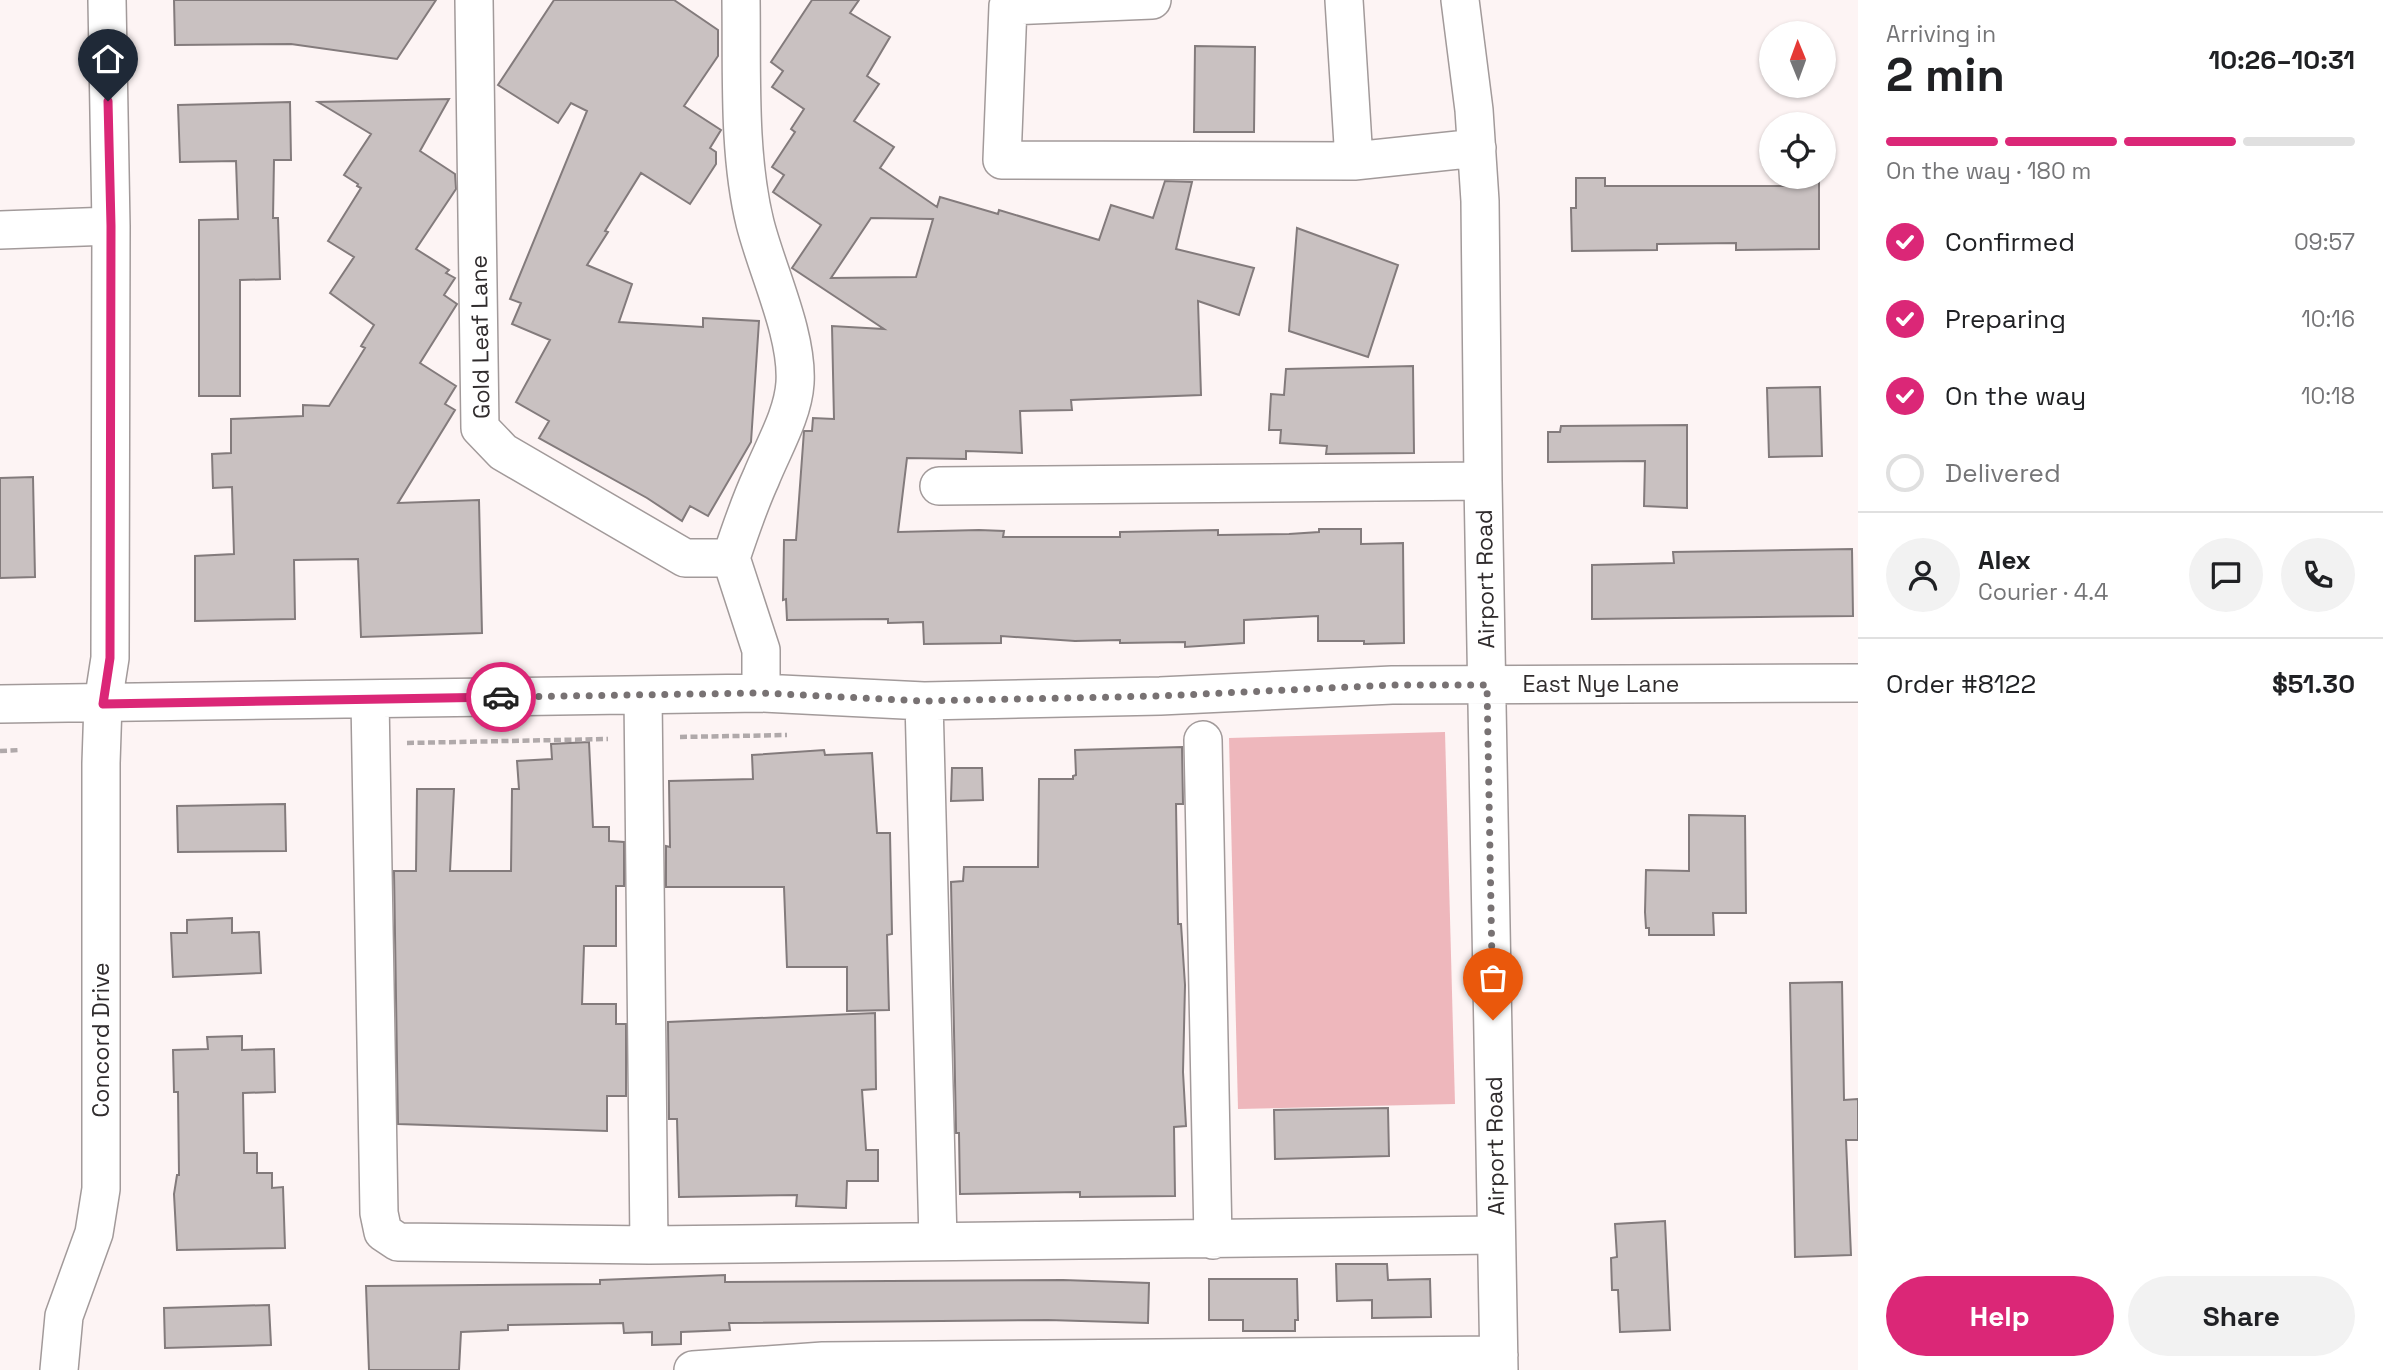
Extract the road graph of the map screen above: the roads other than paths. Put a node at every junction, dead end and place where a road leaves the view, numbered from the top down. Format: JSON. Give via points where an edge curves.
{"nodes":[{"id":1,"x":107,"y":0,"type":"edge"},
{"id":2,"x":474,"y":0,"type":"edge"},
{"id":3,"x":741,"y":0,"type":"edge"},
{"id":4,"x":1152,"y":0,"type":"edge"},
{"id":5,"x":1344,"y":0,"type":"edge"},
{"id":6,"x":1460,"y":0,"type":"edge"},
{"id":7,"x":1478,"y":148,"type":"junction"},
{"id":8,"x":1354,"y":161,"type":"junction"},
{"id":9,"x":111,"y":226,"type":"junction"},
{"id":10,"x":0,"y":230,"type":"edge"},
{"id":11,"x":1483,"y":481,"type":"junction"},
{"id":12,"x":939,"y":486,"type":"dead end"},
{"id":13,"x":730,"y":558,"type":"junction"},
{"id":14,"x":1858,"y":683,"type":"edge"},
{"id":15,"x":1487,"y":685,"type":"junction"},
{"id":16,"x":761,"y":693,"type":"junction"},
{"id":17,"x":643,"y":695,"type":"junction"},
{"id":18,"x":370,"y":699,"type":"junction"},
{"id":19,"x":924,"y":701,"type":"junction"},
{"id":20,"x":0,"y":704,"type":"edge"},
{"id":21,"x":103,"y":704,"type":"junction"},
{"id":22,"x":1203,"y":740,"type":"dead end"},
{"id":23,"x":1496,"y":1235,"type":"junction"},
{"id":24,"x":938,"y":1240,"type":"junction"},
{"id":25,"x":1213,"y":1240,"type":"junction"},
{"id":26,"x":649,"y":1245,"type":"junction"},
{"id":27,"x":1499,"y":1362,"type":"edge"},
{"id":28,"x":60,"y":1370,"type":"edge"},
{"id":29,"x":693,"y":1370,"type":"edge"}],
"edges":[{"from":1,"to":9,"type":"street","name":"Concord Drive"},
{"from":2,"to":13,"type":"street","name":"Gold Leaf Lane","via":[[480,428],[503,452],[685,558]]},
{"from":3,"to":13,"type":"street","via":[[742,103],[755,222],[788,331],[795,385],[790,409]]},
{"from":4,"to":8,"type":"street","via":[[1008,6],[1002,160]]},
{"from":5,"to":8,"type":"street"},
{"from":6,"to":7,"type":"street","name":"Airport Road"},
{"from":7,"to":8,"type":"street"},
{"from":7,"to":11,"type":"street","name":"Airport Road"},
{"from":9,"to":10,"type":"street"},
{"from":9,"to":21,"type":"street","name":"Concord Drive","via":[[110,658]]},
{"from":11,"to":12,"type":"street"},
{"from":11,"to":15,"type":"street","name":"Airport Road"},
{"from":13,"to":16,"type":"street","via":[[761,650]]},
{"from":14,"to":15,"type":"street","name":"East Nye Lane"},
{"from":15,"to":19,"type":"street","name":"East Nye Lane"},
{"from":15,"to":23,"type":"street","name":"Airport Road"},
{"from":16,"to":17,"type":"street","name":"East Nye Lane"},
{"from":16,"to":19,"type":"street","name":"East Nye Lane"},
{"from":17,"to":18,"type":"street","name":"East Nye Lane"},
{"from":17,"to":26,"type":"street"},
{"from":18,"to":21,"type":"street","name":"East Nye Lane"},
{"from":18,"to":26,"type":"street","via":[[383,1232],[398,1242]]},
{"from":19,"to":24,"type":"street"},
{"from":20,"to":21,"type":"street","name":"East Nye Lane"},
{"from":21,"to":28,"type":"street","name":"Concord Drive","via":[[100,1200],[94,1233],[64,1316]]},
{"from":22,"to":25,"type":"street"},
{"from":23,"to":25,"type":"street"},
{"from":23,"to":27,"type":"street","name":"Airport Road"},
{"from":24,"to":25,"type":"street"},
{"from":24,"to":26,"type":"street"},
{"from":27,"to":29,"type":"street","via":[[823,1361]]}]}
